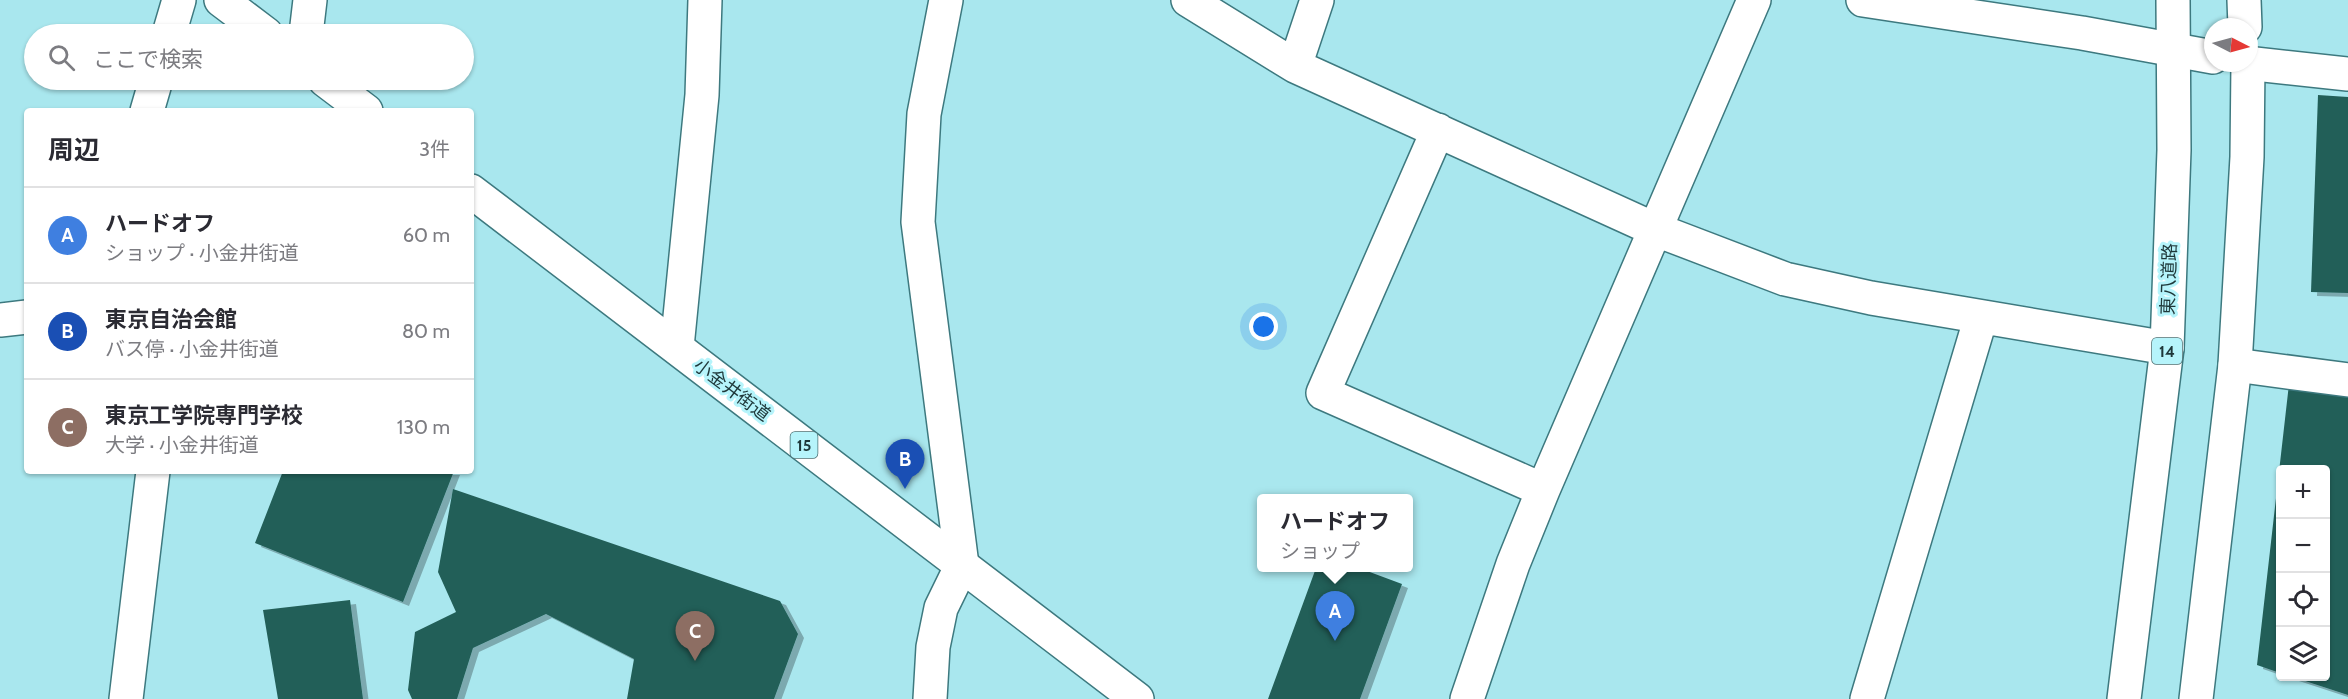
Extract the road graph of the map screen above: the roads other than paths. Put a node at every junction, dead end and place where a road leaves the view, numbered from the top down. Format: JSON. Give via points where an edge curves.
{"nodes":[{"id":1,"x":179,"y":0,"type":"edge"},
{"id":2,"x":221,"y":0,"type":"edge"},
{"id":3,"x":310,"y":0,"type":"edge"},
{"id":4,"x":705,"y":0,"type":"edge"},
{"id":5,"x":946,"y":0,"type":"edge"},
{"id":6,"x":1188,"y":0,"type":"edge"},
{"id":7,"x":1317,"y":0,"type":"edge"},
{"id":8,"x":1754,"y":0,"type":"edge"},
{"id":9,"x":1863,"y":0,"type":"edge"},
{"id":10,"x":2173,"y":0,"type":"edge"},
{"id":11,"x":2244,"y":0,"type":"edge"},
{"id":12,"x":2245,"y":18,"type":"edge"},
{"id":13,"x":172,"y":24,"type":"edge"},
{"id":14,"x":253,"y":24,"type":"edge"},
{"id":15,"x":307,"y":24,"type":"edge"},
{"id":16,"x":2174,"y":51,"type":"junction"},
{"id":17,"x":2204,"y":56,"type":"edge"},
{"id":18,"x":2258,"y":64,"type":"edge"},
{"id":19,"x":1295,"y":66,"type":"junction"},
{"id":20,"x":2247,"y":72,"type":"edge"},
{"id":21,"x":2348,"y":74,"type":"edge"},
{"id":22,"x":153,"y":90,"type":"edge"},
{"id":23,"x":338,"y":90,"type":"edge"},
{"id":24,"x":148,"y":108,"type":"edge"},
{"id":25,"x":362,"y":108,"type":"edge"},
{"id":26,"x":1438,"y":130,"type":"junction"},
{"id":27,"x":474,"y":193,"type":"edge"},
{"id":28,"x":1654,"y":229,"type":"junction"},
{"id":29,"x":24,"y":317,"type":"edge"},
{"id":30,"x":1981,"y":317,"type":"junction"},
{"id":31,"x":0,"y":320,"type":"edge"},
{"id":32,"x":676,"y":347,"type":"junction"},
{"id":33,"x":2167,"y":348,"type":"junction"},
{"id":34,"x":2235,"y":365,"type":"junction"},
{"id":35,"x":2348,"y":380,"type":"edge"},
{"id":36,"x":153,"y":474,"type":"edge"},
{"id":37,"x":1543,"y":490,"type":"junction"},
{"id":38,"x":962,"y":565,"type":"junction"},
{"id":39,"x":126,"y":699,"type":"edge"},
{"id":40,"x":930,"y":699,"type":"edge"},
{"id":41,"x":1137,"y":699,"type":"edge"},
{"id":42,"x":1467,"y":699,"type":"edge"},
{"id":43,"x":1867,"y":699,"type":"edge"},
{"id":44,"x":2124,"y":699,"type":"edge"},
{"id":45,"x":2196,"y":699,"type":"edge"}],
"edges":[{"from":1,"to":13,"type":"street"},
{"from":2,"to":14,"type":"street"},
{"from":3,"to":15,"type":"street"},
{"from":4,"to":32,"type":"street","via":[[702,95]]},
{"from":5,"to":38,"type":"street","via":[[924,114],[918,222]]},
{"from":6,"to":19,"type":"street"},
{"from":7,"to":19,"type":"street"},
{"from":8,"to":28,"type":"street"},
{"from":9,"to":16,"type":"street"},
{"from":10,"to":16,"type":"street","name":"東八道路","number":"14"},
{"from":11,"to":12,"type":"street"},
{"from":16,"to":17,"type":"street"},
{"from":16,"to":33,"type":"street","name":"東八道路","number":"14"},
{"from":18,"to":21,"type":"street"},
{"from":19,"to":26,"type":"street"},
{"from":20,"to":34,"type":"street","via":[[2247,157]]},
{"from":22,"to":24,"type":"street"},
{"from":23,"to":25,"type":"street"},
{"from":26,"to":28,"type":"street"},
{"from":26,"to":37,"type":"street","via":[[1323,393]]},
{"from":27,"to":32,"type":"street","name":"小金井街道","number":"15"},
{"from":28,"to":30,"type":"street","via":[[1785,279]]},
{"from":28,"to":37,"type":"street"},
{"from":29,"to":31,"type":"street"},
{"from":30,"to":33,"type":"street"},
{"from":30,"to":43,"type":"street"},
{"from":32,"to":38,"type":"street","name":"小金井街道","number":"15"},
{"from":33,"to":44,"type":"street","name":"東八道路","number":"14"},
{"from":34,"to":35,"type":"street"},
{"from":34,"to":45,"type":"street"},
{"from":36,"to":39,"type":"street"},
{"from":37,"to":42,"type":"street"},
{"from":38,"to":40,"type":"street","via":[[941,608],[933,647]]},
{"from":38,"to":41,"type":"street","name":"小金井街道","number":"15"}]}
